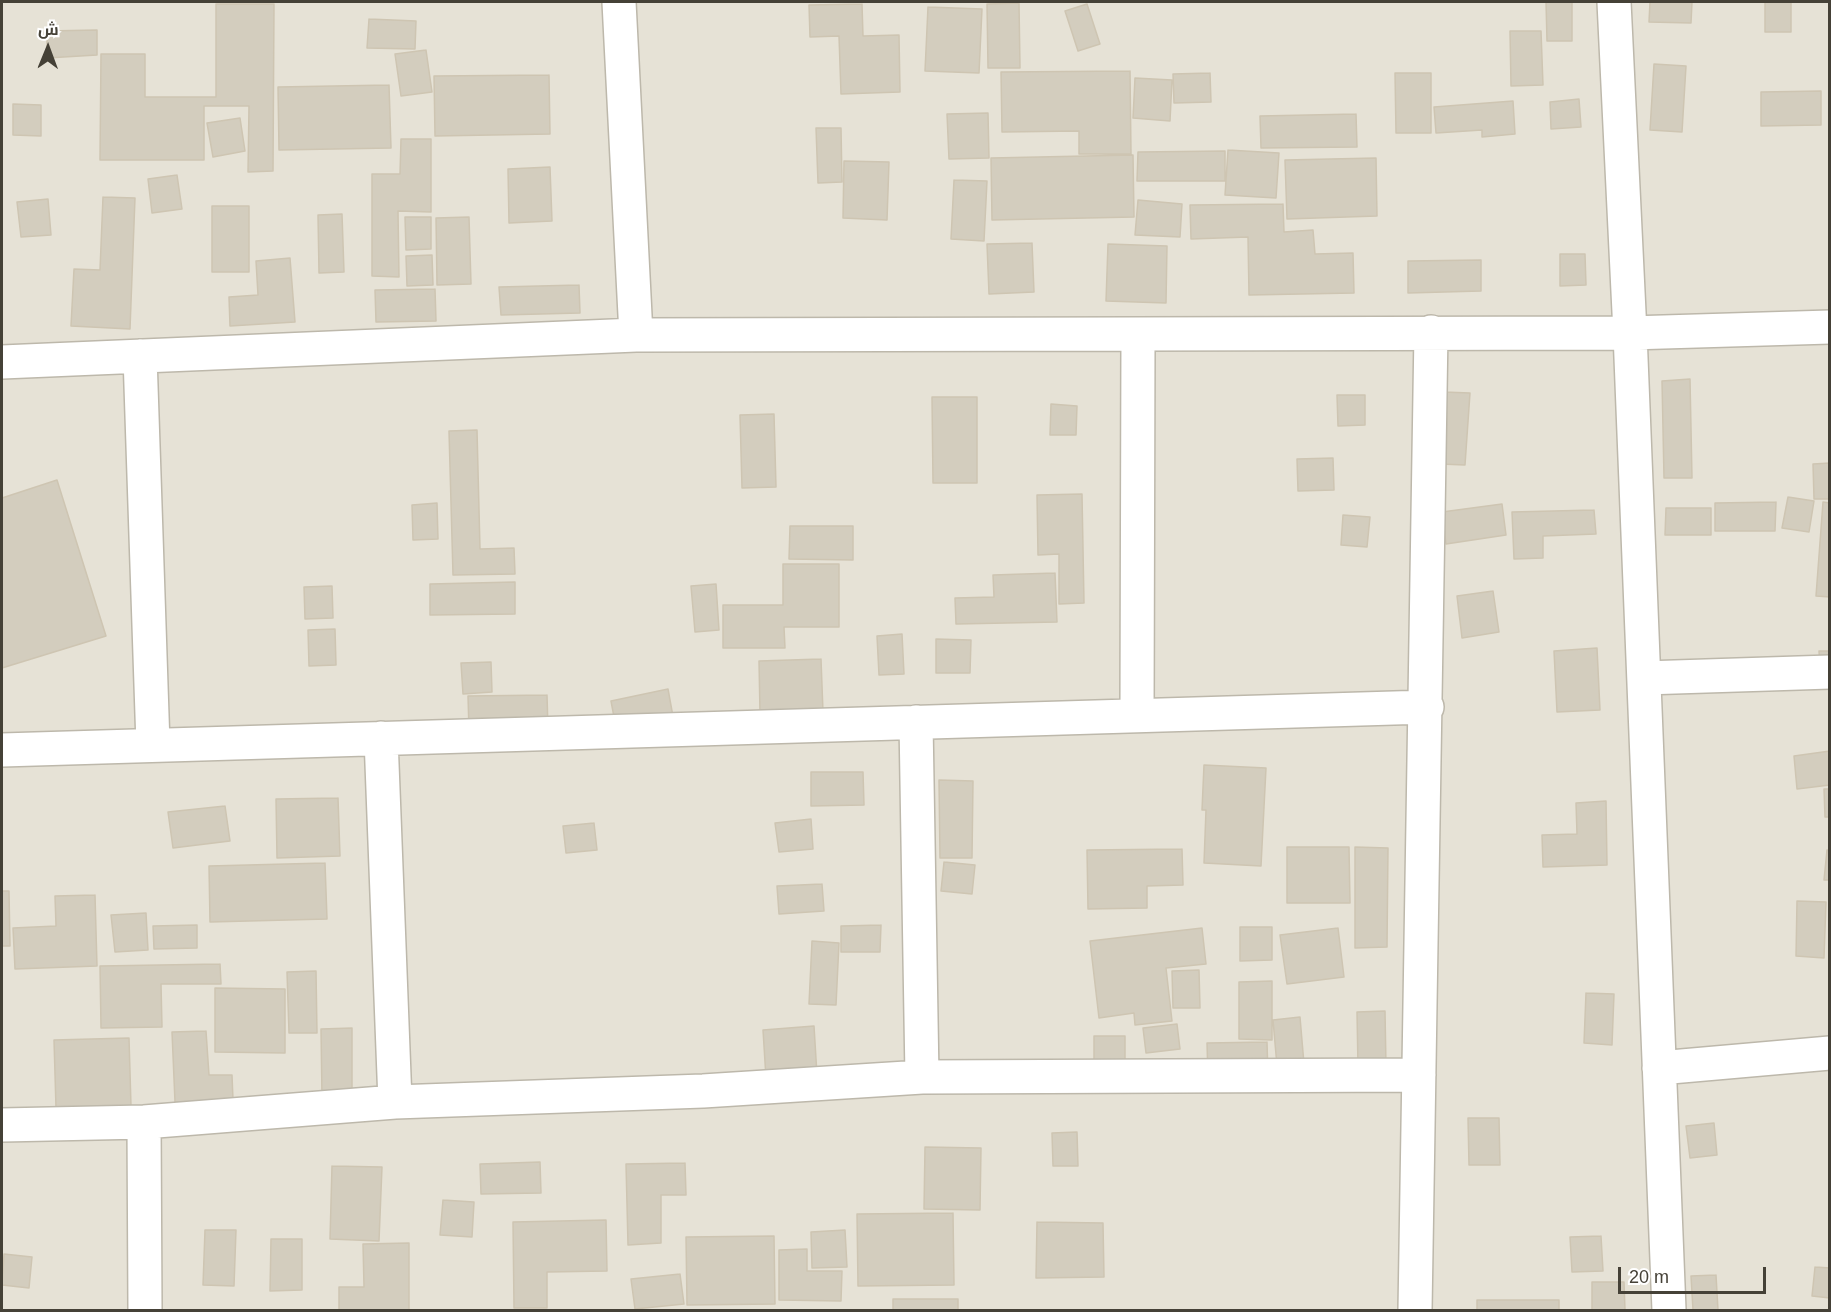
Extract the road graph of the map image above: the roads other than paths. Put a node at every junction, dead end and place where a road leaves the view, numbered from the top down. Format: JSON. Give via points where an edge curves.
{"nodes":[{"id":1,"x":619,"y":2,"type":"edge"},
{"id":2,"x":1614,"y":2,"type":"edge"},
{"id":3,"x":1830,"y":327,"type":"edge"},
{"id":4,"x":1431,"y":332,"type":"junction"},
{"id":5,"x":1630,"y":333,"type":"junction"},
{"id":6,"x":636,"y":335,"type":"junction"},
{"id":7,"x":1138,"y":335,"type":"junction"},
{"id":8,"x":140,"y":356,"type":"junction"},
{"id":9,"x":2,"y":362,"type":"edge"},
{"id":10,"x":1830,"y":672,"type":"edge"},
{"id":11,"x":1644,"y":678,"type":"junction"},
{"id":12,"x":1427,"y":706,"type":"junction"},
{"id":13,"x":1137,"y":715,"type":"junction"},
{"id":14,"x":916,"y":722,"type":"junction"},
{"id":15,"x":381,"y":738,"type":"junction"},
{"id":16,"x":153,"y":745,"type":"junction"},
{"id":17,"x":2,"y":750,"type":"edge"},
{"id":18,"x":1830,"y":1053,"type":"edge"},
{"id":19,"x":1659,"y":1068,"type":"junction"},
{"id":20,"x":1419,"y":1075,"type":"junction"},
{"id":21,"x":922,"y":1077,"type":"junction"},
{"id":22,"x":396,"y":1102,"type":"junction"},
{"id":23,"x":144,"y":1122,"type":"junction"},
{"id":24,"x":2,"y":1125,"type":"edge"},
{"id":25,"x":146,"y":1311,"type":"edge"},
{"id":26,"x":1415,"y":1311,"type":"edge"},
{"id":27,"x":1669,"y":1311,"type":"edge"}],
"edges":[{"from":1,"to":6,"type":"street"},
{"from":2,"to":5,"type":"street"},
{"from":3,"to":5,"type":"street"},
{"from":4,"to":5,"type":"street"},
{"from":4,"to":7,"type":"street"},
{"from":4,"to":12,"type":"street"},
{"from":5,"to":11,"type":"street"},
{"from":6,"to":7,"type":"street"},
{"from":6,"to":8,"type":"street"},
{"from":7,"to":13,"type":"street"},
{"from":8,"to":9,"type":"street"},
{"from":8,"to":16,"type":"street"},
{"from":10,"to":11,"type":"street"},
{"from":11,"to":19,"type":"street"},
{"from":12,"to":13,"type":"street"},
{"from":12,"to":20,"type":"street"},
{"from":13,"to":14,"type":"street"},
{"from":14,"to":15,"type":"street"},
{"from":14,"to":21,"type":"street"},
{"from":15,"to":16,"type":"street"},
{"from":15,"to":22,"type":"street"},
{"from":16,"to":17,"type":"street"},
{"from":18,"to":19,"type":"street"},
{"from":19,"to":27,"type":"street"},
{"from":20,"to":21,"type":"street"},
{"from":20,"to":26,"type":"street"},
{"from":21,"to":22,"type":"street","via":[[703,1091]]},
{"from":22,"to":23,"type":"street"},
{"from":23,"to":24,"type":"street"},
{"from":23,"to":25,"type":"street"}]}
